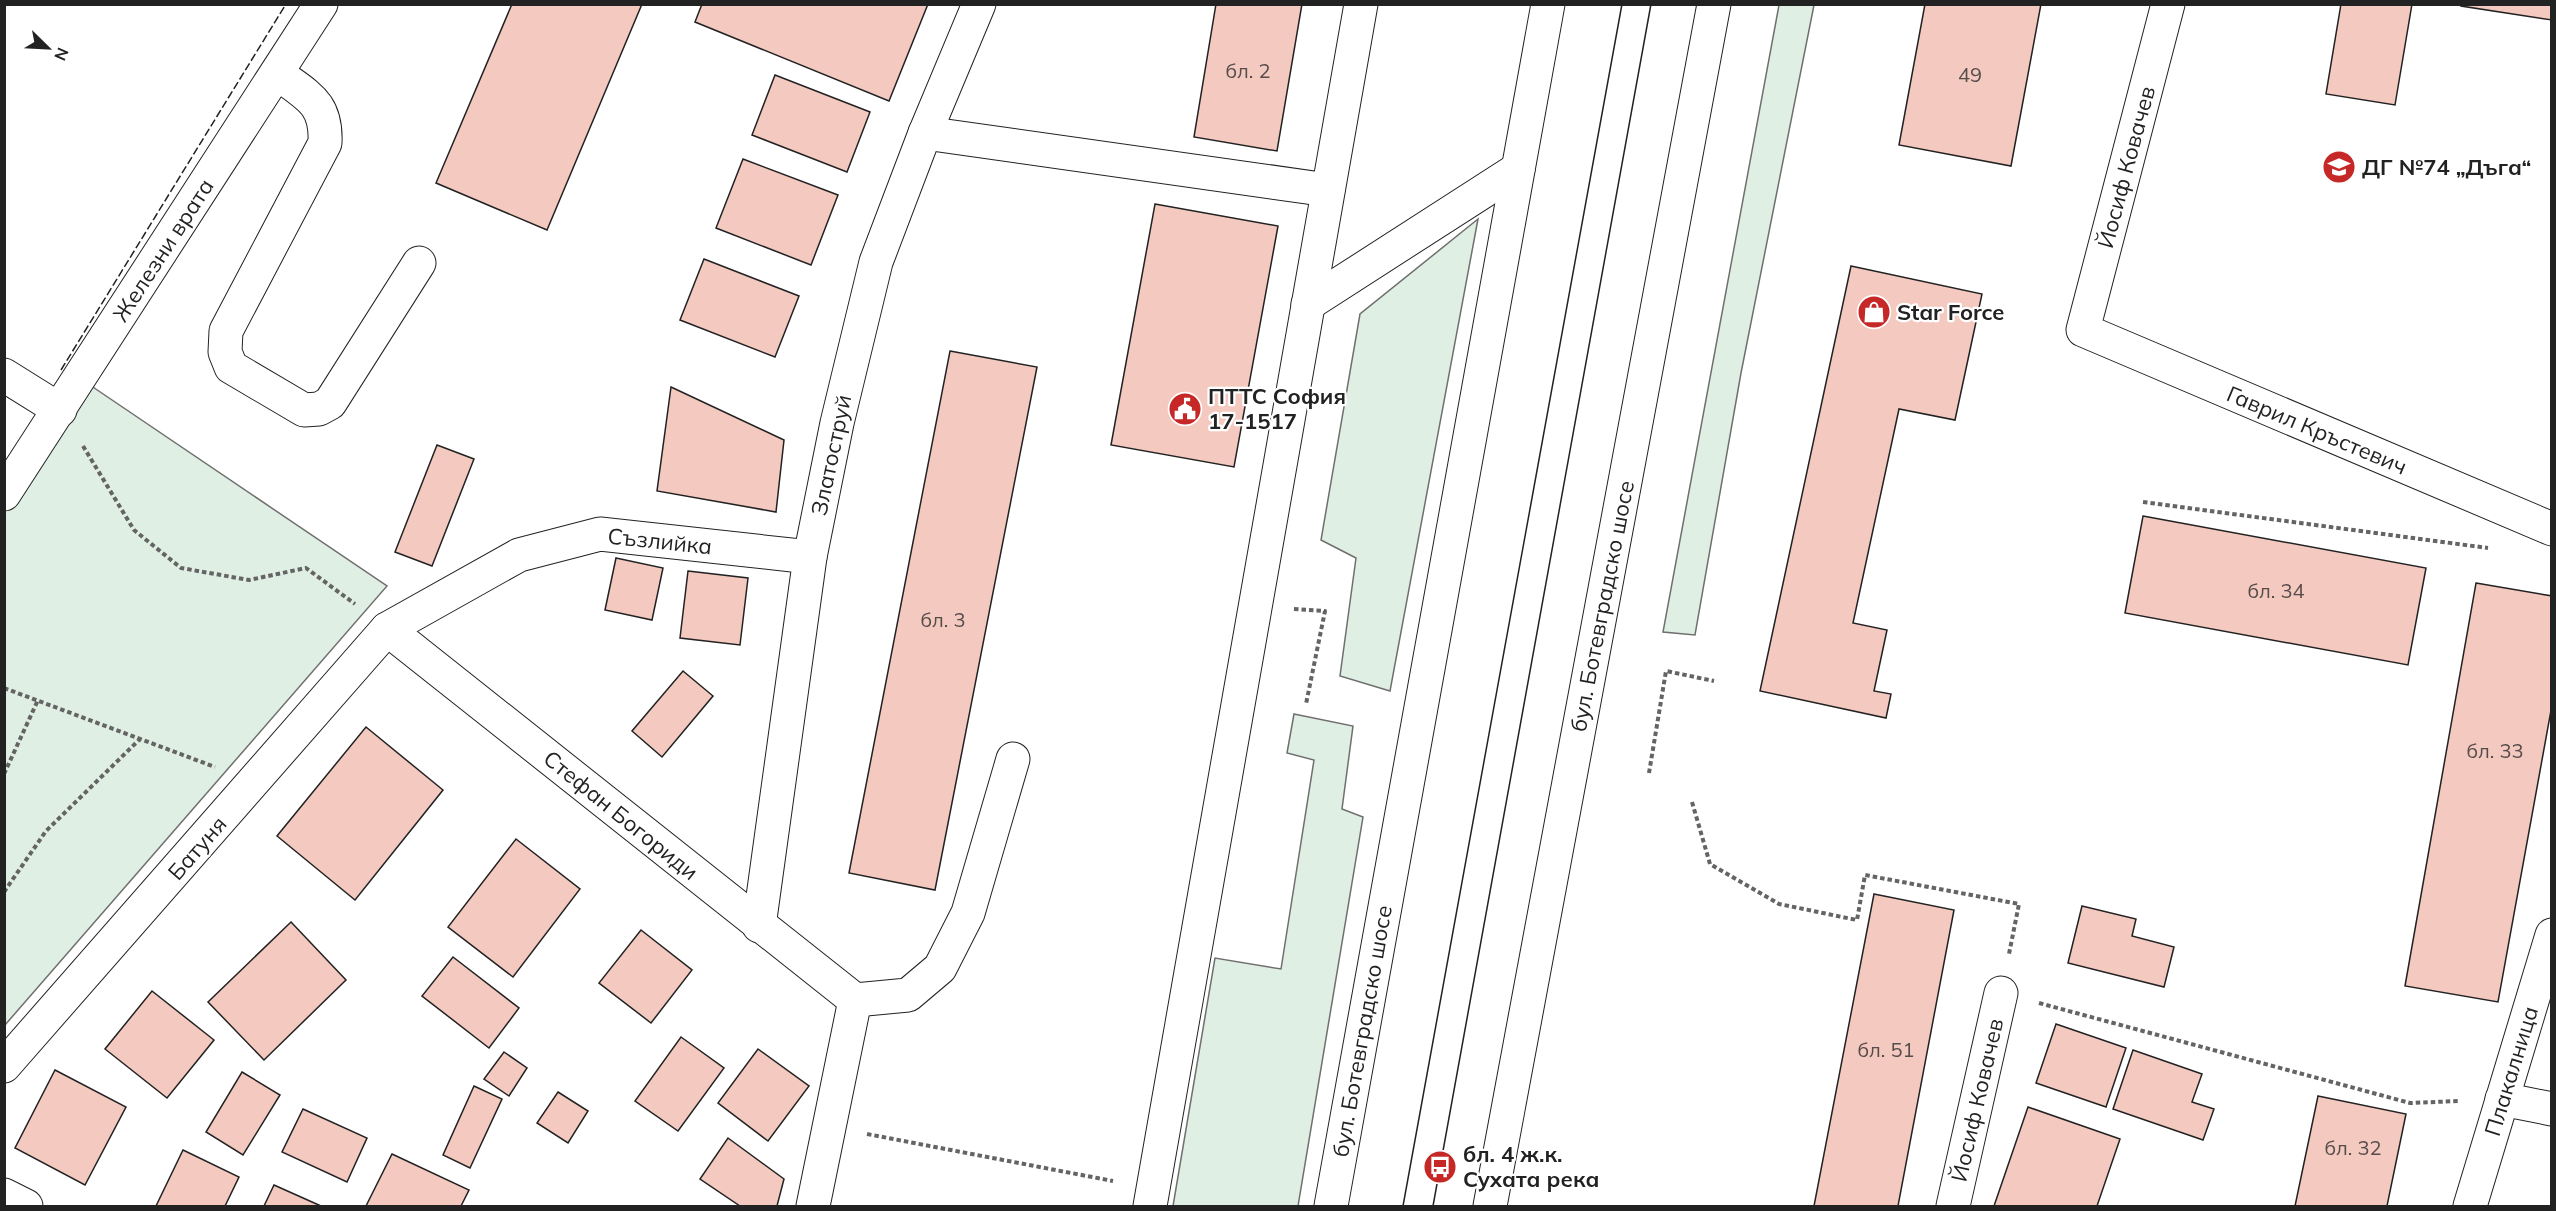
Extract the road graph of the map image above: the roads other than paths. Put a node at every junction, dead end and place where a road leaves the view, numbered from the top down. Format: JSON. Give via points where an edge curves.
{"nodes":[{"id":1,"x":321,"y":4,"type":"edge"},
{"id":2,"x":979,"y":4,"type":"edge"},
{"id":3,"x":1360,"y":4,"type":"edge"},
{"id":4,"x":1548,"y":4,"type":"edge"},
{"id":5,"x":1714,"y":4,"type":"edge"},
{"id":6,"x":2168,"y":4,"type":"edge"},
{"id":7,"x":277,"y":73,"type":"junction"},
{"id":8,"x":925,"y":133,"type":"junction"},
{"id":9,"x":1518,"y":169,"type":"junction"},
{"id":10,"x":1328,"y":190,"type":"junction"},
{"id":11,"x":419,"y":263,"type":"dead end"},
{"id":12,"x":1308,"y":304,"type":"junction"},
{"id":13,"x":2083,"y":330,"type":"joint"},
{"id":14,"x":4,"y":375,"type":"edge"},
{"id":15,"x":60,"y":410,"type":"junction"},
{"id":16,"x":4,"y":494,"type":"edge"},
{"id":17,"x":2552,"y":529,"type":"edge"},
{"id":18,"x":810,"y":557,"type":"junction"},
{"id":19,"x":387,"y":629,"type":"junction"},
{"id":20,"x":1013,"y":759,"type":"dead end"},
{"id":21,"x":759,"y":926,"type":"junction"},
{"id":22,"x":2552,"y":935,"type":"edge"},
{"id":23,"x":2001,"y":993,"type":"road end"},
{"id":24,"x":855,"y":1000,"type":"junction"},
{"id":25,"x":4,"y":1066,"type":"edge"},
{"id":26,"x":2502,"y":1099,"type":"junction"},
{"id":27,"x":2552,"y":1109,"type":"edge"},
{"id":28,"x":4,"y":1195,"type":"edge"},
{"id":29,"x":26,"y":1206,"type":"edge"},
{"id":30,"x":813,"y":1206,"type":"edge"},
{"id":31,"x":1150,"y":1206,"type":"edge"},
{"id":32,"x":1330,"y":1206,"type":"edge"},
{"id":33,"x":1490,"y":1206,"type":"edge"},
{"id":34,"x":1953,"y":1206,"type":"edge"},
{"id":35,"x":2470,"y":1206,"type":"edge"}],
"edges":[{"from":1,"to":7,"type":"street","name":"Железни врата"},
{"from":2,"to":8,"type":"street","name":"Златоструй"},
{"from":3,"to":10,"type":"street"},
{"from":4,"to":9,"type":"street","name":"бул. Ботевградско шосе"},
{"from":5,"to":33,"type":"street","name":"бул. Ботевградско шосе"},
{"from":6,"to":13,"type":"street","name":"Йосиф Ковачев"},
{"from":7,"to":11,"type":"street","via":[[316,103],[326,123],[325,143],[226,331],[225,352],[231,367],[304,410],[330,403]]},
{"from":7,"to":15,"type":"street","name":"Железни врата"},
{"from":8,"to":10,"type":"street"},
{"from":8,"to":18,"type":"street","name":"Златоструй","via":[[876,262]]},
{"from":9,"to":12,"type":"street"},
{"from":9,"to":32,"type":"street","name":"бул. Ботевградско шосе"},
{"from":10,"to":12,"type":"street"},
{"from":12,"to":31,"type":"street"},
{"from":13,"to":17,"type":"street","name":"Гаврил Кръстевич"},
{"from":14,"to":15,"type":"street"},
{"from":15,"to":16,"type":"street","name":"Железни врата"},
{"from":18,"to":19,"type":"street","name":"Съзлийка","via":[[600,534],[519,555]]},
{"from":18,"to":21,"type":"street","name":"Златоструй"},
{"from":19,"to":21,"type":"street","name":"Стефан Богориди"},
{"from":19,"to":25,"type":"street","name":"Батуня"},
{"from":20,"to":24,"type":"street","via":[[968,913],[940,968],[908,995]]},
{"from":21,"to":24,"type":"street","name":"Стефан Богориди"},
{"from":22,"to":26,"type":"street","name":"Плакалница"},
{"from":23,"to":34,"type":"street","name":"Йосиф Ковачев"},
{"from":24,"to":30,"type":"street"},
{"from":26,"to":27,"type":"street"},
{"from":26,"to":35,"type":"street","name":"Плакалница"},
{"from":28,"to":29,"type":"street"}]}
